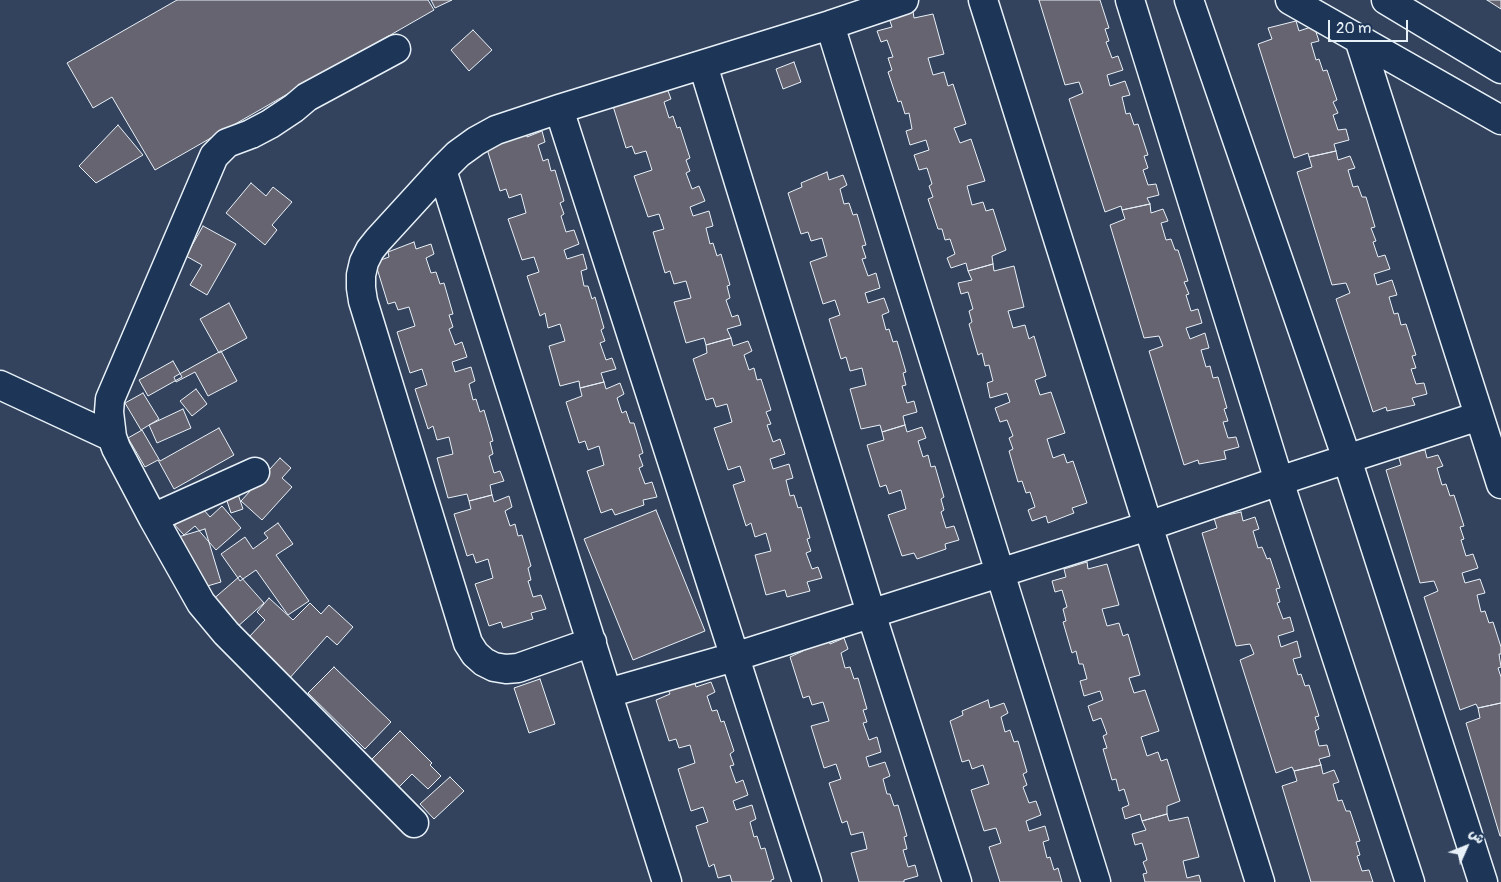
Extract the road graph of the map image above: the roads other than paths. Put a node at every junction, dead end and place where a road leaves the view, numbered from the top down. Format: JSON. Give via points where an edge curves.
{"nodes":[{"id":1,"x":904,"y":0,"type":"edge"},
{"id":2,"x":983,"y":0,"type":"edge"},
{"id":3,"x":1130,"y":0,"type":"edge"},
{"id":4,"x":1189,"y":0,"type":"edge"},
{"id":5,"x":1290,"y":0,"type":"edge"},
{"id":6,"x":1386,"y":0,"type":"edge"},
{"id":7,"x":830,"y":25,"type":"junction"},
{"id":8,"x":1359,"y":40,"type":"junction"},
{"id":9,"x":396,"y":49,"type":"dead end"},
{"id":10,"x":703,"y":64,"type":"junction"},
{"id":11,"x":1501,"y":69,"type":"edge"},
{"id":12,"x":559,"y":109,"type":"junction"},
{"id":13,"x":1501,"y":120,"type":"edge"},
{"id":14,"x":442,"y":170,"type":"junction"},
{"id":15,"x":0,"y":385,"type":"edge"},
{"id":16,"x":1479,"y":416,"type":"junction"},
{"id":17,"x":112,"y":437,"type":"junction"},
{"id":18,"x":1347,"y":459,"type":"junction"},
{"id":19,"x":255,"y":472,"type":"dead end"},
{"id":20,"x":1279,"y":481,"type":"junction"},
{"id":21,"x":1501,"y":484,"type":"edge"},
{"id":22,"x":153,"y":518,"type":"junction"},
{"id":23,"x":1148,"y":526,"type":"junction"},
{"id":24,"x":1000,"y":572,"type":"junction"},
{"id":25,"x":871,"y":613,"type":"junction"},
{"id":26,"x":592,"y":642,"type":"junction"},
{"id":27,"x":734,"y":657,"type":"junction"},
{"id":28,"x":608,"y":693,"type":"junction"},
{"id":29,"x":414,"y":823,"type":"dead end"},
{"id":30,"x":667,"y":882,"type":"edge"},
{"id":31,"x":807,"y":882,"type":"edge"},
{"id":32,"x":958,"y":882,"type":"edge"},
{"id":33,"x":1096,"y":882,"type":"edge"},
{"id":34,"x":1260,"y":882,"type":"edge"},
{"id":35,"x":1410,"y":882,"type":"edge"},
{"id":36,"x":1483,"y":882,"type":"edge"}],
"edges":[{"from":1,"to":7,"type":"street"},
{"from":2,"to":23,"type":"street"},
{"from":3,"to":20,"type":"street"},
{"from":4,"to":18,"type":"street"},
{"from":5,"to":8,"type":"street"},
{"from":6,"to":11,"type":"street"},
{"from":7,"to":10,"type":"street"},
{"from":7,"to":24,"type":"street"},
{"from":8,"to":13,"type":"street"},
{"from":8,"to":16,"type":"street"},
{"from":9,"to":17,"type":"street","via":[[307,96],[270,124],[227,144],[214,156],[110,399],[108,412]]},
{"from":10,"to":12,"type":"street"},
{"from":10,"to":25,"type":"street"},
{"from":12,"to":14,"type":"street","via":[[496,130],[458,154]]},
{"from":12,"to":27,"type":"street"},
{"from":14,"to":26,"type":"street"},
{"from":14,"to":26,"type":"street","via":[[370,250],[364,262],[361,288],[468,643],[484,662],[506,669],[518,668]]},
{"from":15,"to":17,"type":"street"},
{"from":16,"to":18,"type":"street"},
{"from":16,"to":21,"type":"street"},
{"from":17,"to":22,"type":"street"},
{"from":18,"to":20,"type":"street"},
{"from":18,"to":36,"type":"street"},
{"from":19,"to":22,"type":"street"},
{"from":20,"to":23,"type":"street"},
{"from":20,"to":35,"type":"street"},
{"from":22,"to":29,"type":"street","via":[[214,620]]},
{"from":23,"to":24,"type":"street"},
{"from":23,"to":34,"type":"street"},
{"from":24,"to":25,"type":"street"},
{"from":24,"to":33,"type":"street"},
{"from":25,"to":27,"type":"street"},
{"from":25,"to":32,"type":"street"},
{"from":26,"to":28,"type":"street"},
{"from":27,"to":28,"type":"street"},
{"from":27,"to":31,"type":"street"},
{"from":28,"to":30,"type":"street"}]}
